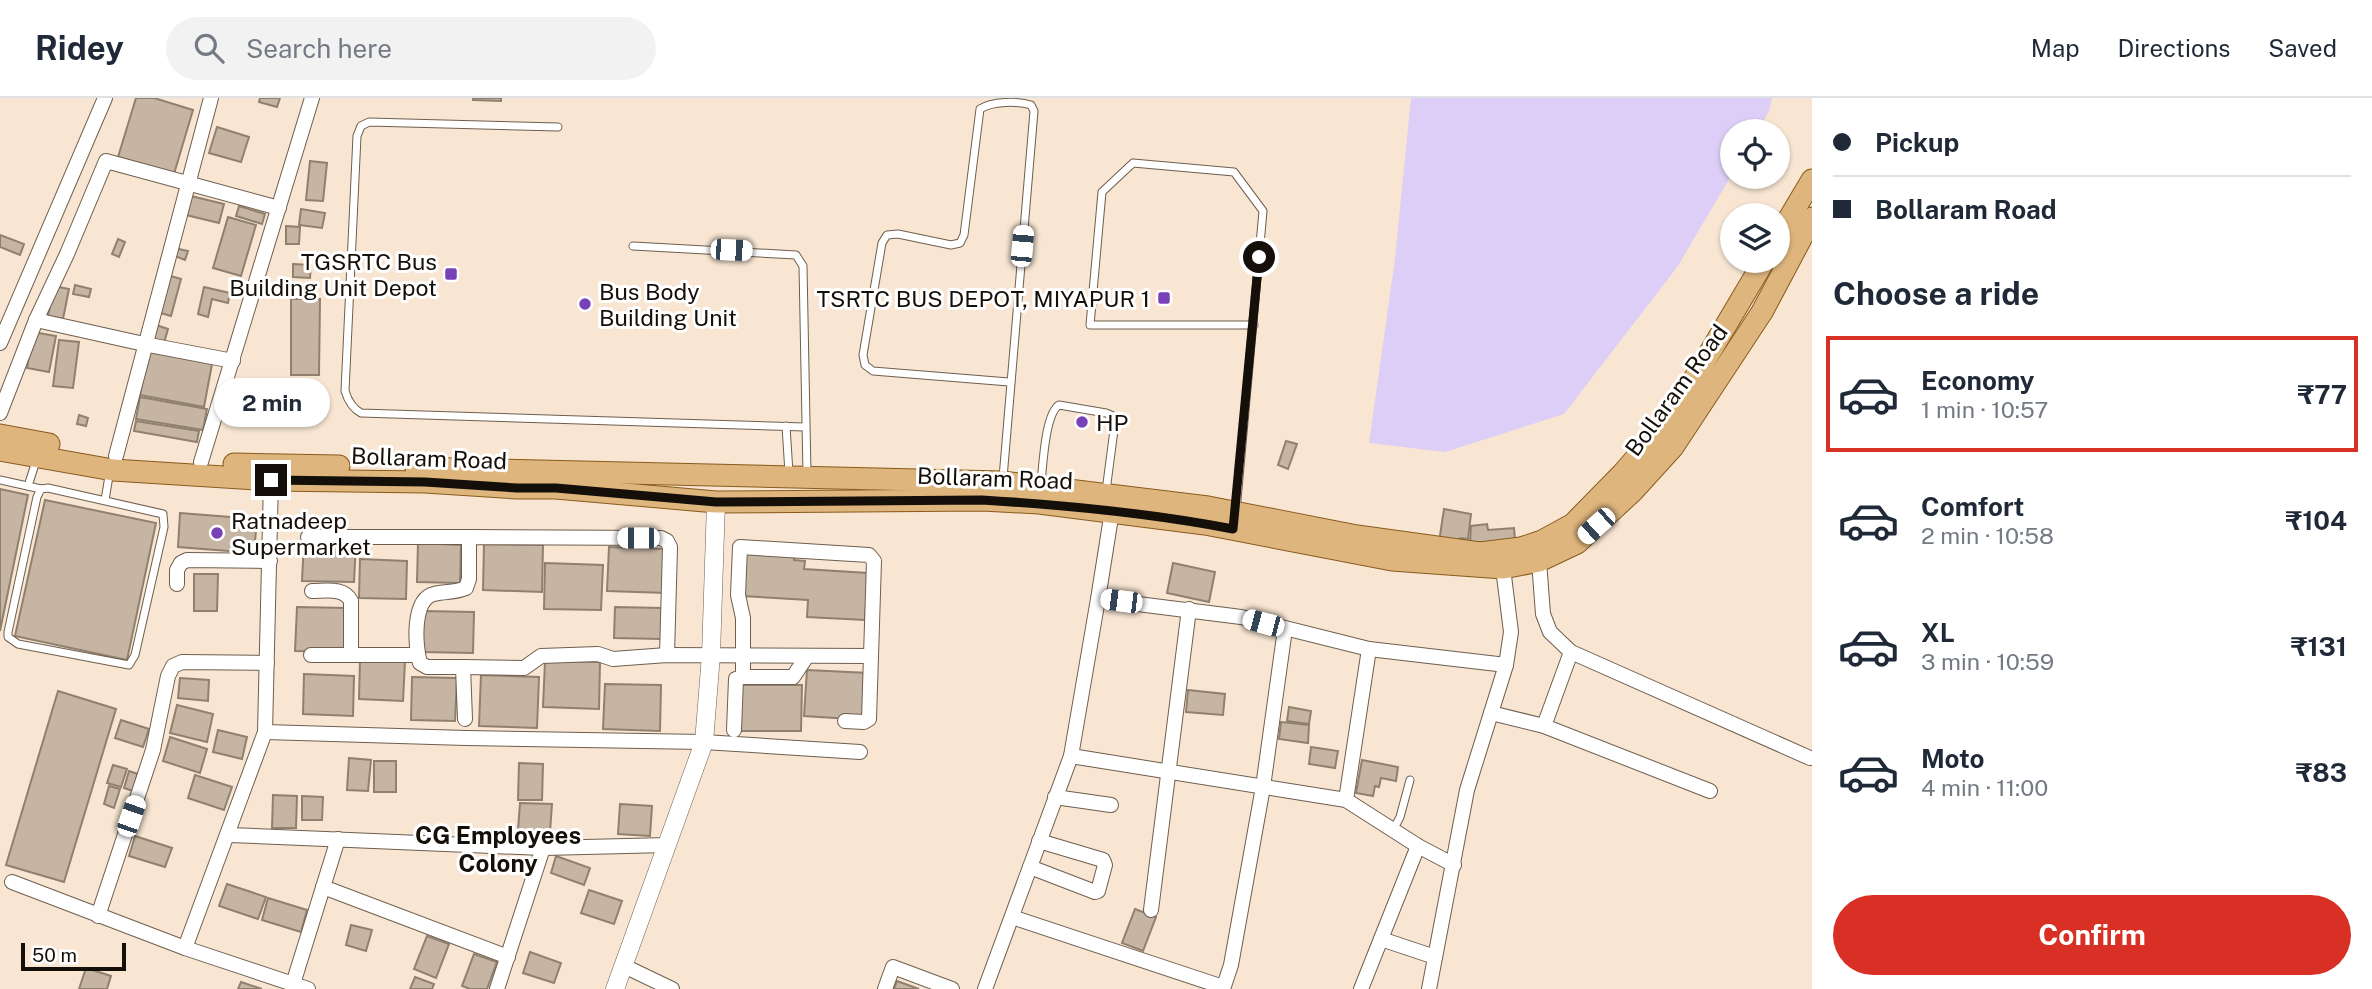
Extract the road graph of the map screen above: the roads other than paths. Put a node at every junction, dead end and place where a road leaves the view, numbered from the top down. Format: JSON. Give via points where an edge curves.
{"nodes":[{"id":1,"x":105,"y":98,"type":"edge"},
{"id":2,"x":312,"y":98,"type":"edge"},
{"id":3,"x":207,"y":99,"type":"edge"},
{"id":4,"x":558,"y":127,"type":"dead end"},
{"id":5,"x":1812,"y":180,"type":"edge"},
{"id":6,"x":187,"y":183,"type":"junction"},
{"id":7,"x":279,"y":208,"type":"junction"},
{"id":8,"x":1790,"y":217,"type":"edge"},
{"id":9,"x":1812,"y":218,"type":"edge"},
{"id":10,"x":634,"y":246,"type":"dead end"},
{"id":11,"x":1757,"y":273,"type":"edge"},
{"id":12,"x":36,"y":320,"type":"junction"},
{"id":13,"x":1254,"y":325,"type":"junction"},
{"id":14,"x":0,"y":343,"type":"edge"},
{"id":15,"x":144,"y":344,"type":"junction"},
{"id":16,"x":233,"y":361,"type":"junction"},
{"id":17,"x":1009,"y":382,"type":"junction"},
{"id":18,"x":0,"y":413,"type":"edge"},
{"id":19,"x":786,"y":426,"type":"junction"},
{"id":20,"x":805,"y":427,"type":"junction"},
{"id":21,"x":0,"y":435,"type":"edge"},
{"id":22,"x":0,"y":450,"type":"edge"},
{"id":23,"x":37,"y":457,"type":"junction"},
{"id":24,"x":113,"y":463,"type":"junction"},
{"id":25,"x":201,"y":463,"type":"junction"},
{"id":26,"x":798,"y":477,"type":"junction"},
{"id":27,"x":0,"y":480,"type":"edge"},
{"id":28,"x":271,"y":480,"type":"junction"},
{"id":29,"x":1002,"y":482,"type":"junction"},
{"id":30,"x":28,"y":486,"type":"junction"},
{"id":31,"x":1040,"y":487,"type":"junction"},
{"id":32,"x":41,"y":489,"type":"junction"},
{"id":33,"x":105,"y":500,"type":"junction"},
{"id":34,"x":716,"y":502,"type":"junction"},
{"id":35,"x":1109,"y":503,"type":"junction"},
{"id":36,"x":1234,"y":521,"type":"junction"},
{"id":37,"x":308,"y":537,"type":"dead end"},
{"id":38,"x":469,"y":537,"type":"junction"},
{"id":39,"x":270,"y":561,"type":"junction"},
{"id":40,"x":1539,"y":561,"type":"junction"},
{"id":41,"x":1503,"y":568,"type":"junction"},
{"id":42,"x":177,"y":584,"type":"dead end"},
{"id":43,"x":312,"y":591,"type":"dead end"},
{"id":44,"x":1098,"y":599,"type":"junction"},
{"id":45,"x":1189,"y":609,"type":"junction"},
{"id":46,"x":1286,"y":629,"type":"junction"},
{"id":47,"x":1369,"y":649,"type":"junction"},
{"id":48,"x":1571,"y":652,"type":"junction"},
{"id":49,"x":311,"y":655,"type":"dead end"},
{"id":50,"x":351,"y":655,"type":"junction"},
{"id":51,"x":418,"y":655,"type":"junction"},
{"id":52,"x":667,"y":655,"type":"junction"},
{"id":53,"x":711,"y":655,"type":"junction"},
{"id":54,"x":742,"y":656,"type":"junction"},
{"id":55,"x":807,"y":656,"type":"junction"},
{"id":56,"x":871,"y":656,"type":"junction"},
{"id":57,"x":267,"y":663,"type":"junction"},
{"id":58,"x":1506,"y":665,"type":"junction"},
{"id":59,"x":463,"y":667,"type":"junction"},
{"id":60,"x":743,"y":677,"type":"junction"},
{"id":61,"x":1491,"y":713,"type":"junction"},
{"id":62,"x":465,"y":719,"type":"dead end"},
{"id":63,"x":845,"y":721,"type":"dead end"},
{"id":64,"x":1544,"y":726,"type":"junction"},
{"id":65,"x":734,"y":730,"type":"dead end"},
{"id":66,"x":265,"y":732,"type":"junction"},
{"id":67,"x":704,"y":742,"type":"junction"},
{"id":68,"x":860,"y":752,"type":"dead end"},
{"id":69,"x":1071,"y":756,"type":"junction"},
{"id":70,"x":1810,"y":758,"type":"edge"},
{"id":71,"x":1168,"y":771,"type":"junction"},
{"id":72,"x":1410,"y":780,"type":"dead end"},
{"id":73,"x":1263,"y":787,"type":"junction"},
{"id":74,"x":1710,"y":791,"type":"dead end"},
{"id":75,"x":1055,"y":797,"type":"junction"},
{"id":76,"x":1346,"y":800,"type":"junction"},
{"id":77,"x":1111,"y":806,"type":"dead end"},
{"id":78,"x":1393,"y":830,"type":"junction"},
{"id":79,"x":229,"y":835,"type":"junction"},
{"id":80,"x":338,"y":839,"type":"junction"},
{"id":81,"x":1040,"y":841,"type":"junction"},
{"id":82,"x":668,"y":845,"type":"junction"},
{"id":83,"x":1418,"y":846,"type":"junction"},
{"id":84,"x":543,"y":848,"type":"junction"},
{"id":85,"x":1454,"y":865,"type":"junction"},
{"id":86,"x":1030,"y":867,"type":"junction"},
{"id":87,"x":12,"y":882,"type":"dead end"},
{"id":88,"x":323,"y":887,"type":"junction"},
{"id":89,"x":1151,"y":910,"type":"dead end"},
{"id":90,"x":98,"y":916,"type":"junction"},
{"id":91,"x":1012,"y":916,"type":"junction"},
{"id":92,"x":1381,"y":939,"type":"junction"},
{"id":93,"x":185,"y":948,"type":"junction"},
{"id":94,"x":508,"y":957,"type":"junction"},
{"id":95,"x":1435,"y":957,"type":"junction"},
{"id":96,"x":624,"y":966,"type":"junction"},
{"id":97,"x":293,"y":984,"type":"junction"},
{"id":98,"x":1223,"y":988,"type":"edge"},
{"id":99,"x":308,"y":989,"type":"edge"},
{"id":100,"x":497,"y":989,"type":"edge"},
{"id":101,"x":615,"y":989,"type":"edge"},
{"id":102,"x":672,"y":989,"type":"edge"},
{"id":103,"x":885,"y":989,"type":"edge"},
{"id":104,"x":952,"y":989,"type":"edge"},
{"id":105,"x":985,"y":989,"type":"edge"},
{"id":106,"x":1361,"y":989,"type":"edge"},
{"id":107,"x":1429,"y":989,"type":"edge"}],
"edges":[{"from":1,"to":14,"type":"street"},
{"from":2,"to":7,"type":"street"},
{"from":3,"to":6,"type":"street"},
{"from":4,"to":19,"type":"lane","via":[[369,122],[360,126],[347,400],[361,413]]},
{"from":5,"to":8,"type":"main road"},
{"from":6,"to":7,"type":"street"},
{"from":6,"to":12,"type":"street","via":[[106,161]]},
{"from":6,"to":15,"type":"street"},
{"from":7,"to":16,"type":"street"},
{"from":9,"to":40,"type":"main road","name":"Bollaram Road","via":[[1762,312],[1673,447],[1577,543]]},
{"from":10,"to":20,"type":"lane","via":[[796,255],[803,267]]},
{"from":11,"to":36,"type":"main road","name":"Bollaram Road","via":[[1671,418],[1573,524],[1542,541],[1480,552]]},
{"from":12,"to":15,"type":"street"},
{"from":12,"to":18,"type":"street"},
{"from":13,"to":13,"type":"lane","via":[[1263,211],[1234,172],[1133,163],[1102,192],[1090,325]]},
{"from":13,"to":36,"type":"lane"},
{"from":15,"to":16,"type":"street"},
{"from":15,"to":24,"type":"street"},
{"from":16,"to":25,"type":"street"},
{"from":17,"to":17,"type":"lane","via":[[1034,111],[1025,103],[980,109],[960,243],[887,235],[863,355],[865,365],[873,371]]},
{"from":17,"to":29,"type":"lane"},
{"from":19,"to":20,"type":"lane"},
{"from":19,"to":26,"type":"lane"},
{"from":20,"to":26,"type":"lane"},
{"from":21,"to":24,"type":"main road","name":"Bollaram Road"},
{"from":22,"to":23,"type":"main road","name":"Bollaram Road"},
{"from":23,"to":24,"type":"main road","name":"Bollaram Road"},
{"from":23,"to":30,"type":"lane"},
{"from":24,"to":25,"type":"main road","name":"Bollaram Road"},
{"from":24,"to":28,"type":"main road","name":"Bollaram Road"},
{"from":24,"to":33,"type":"lane"},
{"from":25,"to":26,"type":"main road","name":"Bollaram Road"},
{"from":26,"to":29,"type":"main road","name":"Bollaram Road"},
{"from":27,"to":30,"type":"lane"},
{"from":28,"to":34,"type":"main road","name":"Bollaram Road","via":[[556,488]]},
{"from":28,"to":39,"type":"street"},
{"from":29,"to":31,"type":"main road","name":"Bollaram Road"},
{"from":30,"to":32,"type":"lane"},
{"from":31,"to":35,"type":"main road","name":"Bollaram Road"},
{"from":31,"to":35,"type":"lane","via":[[1054,409],[1059,405],[1106,412],[1113,416],[1114,430]]},
{"from":32,"to":33,"type":"lane"},
{"from":32,"to":33,"type":"lane","via":[[8,637],[18,644],[129,665],[165,519],[163,514]]},
{"from":34,"to":35,"type":"main road","name":"Bollaram Road"},
{"from":34,"to":53,"type":"street"},
{"from":35,"to":36,"type":"main road","name":"Bollaram Road"},
{"from":35,"to":44,"type":"street"},
{"from":36,"to":41,"type":"main road","name":"Bollaram Road","via":[[1392,560]]},
{"from":37,"to":38,"type":"street"},
{"from":38,"to":51,"type":"street","via":[[466,587],[432,594],[418,611]]},
{"from":38,"to":52,"type":"street","via":[[667,541]]},
{"from":39,"to":42,"type":"street","via":[[187,560],[177,570]]},
{"from":39,"to":57,"type":"street"},
{"from":40,"to":41,"type":"main road","name":"Bollaram Road"},
{"from":40,"to":48,"type":"street","via":[[1543,614],[1550,632]]},
{"from":41,"to":58,"type":"street","via":[[1511,632]]},
{"from":43,"to":50,"type":"street","via":[[348,595]]},
{"from":44,"to":45,"type":"street"},
{"from":44,"to":69,"type":"street"},
{"from":45,"to":46,"type":"street"},
{"from":45,"to":71,"type":"street"},
{"from":46,"to":47,"type":"street"},
{"from":46,"to":73,"type":"street"},
{"from":47,"to":58,"type":"street"},
{"from":47,"to":76,"type":"street"},
{"from":48,"to":64,"type":"street"},
{"from":48,"to":70,"type":"street"},
{"from":49,"to":50,"type":"street"},
{"from":50,"to":51,"type":"street"},
{"from":51,"to":59,"type":"street","via":[[427,667]]},
{"from":52,"to":53,"type":"street"},
{"from":52,"to":59,"type":"street","via":[[614,659],[598,653],[547,655],[524,668]]},
{"from":53,"to":54,"type":"street"},
{"from":53,"to":67,"type":"street"},
{"from":54,"to":55,"type":"street"},
{"from":54,"to":56,"type":"street","via":[[738,595],[743,546],[873,557]]},
{"from":54,"to":60,"type":"street"},
{"from":55,"to":56,"type":"street"},
{"from":55,"to":60,"type":"street","via":[[793,677]]},
{"from":56,"to":63,"type":"street","via":[[869,719]]},
{"from":57,"to":66,"type":"street"},
{"from":57,"to":90,"type":"street","via":[[181,662],[173,666],[153,750]]},
{"from":58,"to":61,"type":"street"},
{"from":59,"to":62,"type":"street"},
{"from":60,"to":65,"type":"street","via":[[735,683]]},
{"from":61,"to":64,"type":"street"},
{"from":61,"to":85,"type":"street","via":[[1467,790]]},
{"from":64,"to":74,"type":"street"},
{"from":66,"to":67,"type":"street"},
{"from":66,"to":79,"type":"street"},
{"from":67,"to":68,"type":"street"},
{"from":67,"to":82,"type":"street"},
{"from":69,"to":71,"type":"street"},
{"from":69,"to":75,"type":"street"},
{"from":71,"to":73,"type":"street"},
{"from":71,"to":89,"type":"street"},
{"from":72,"to":78,"type":"lane"},
{"from":73,"to":76,"type":"street"},
{"from":73,"to":98,"type":"street"},
{"from":75,"to":77,"type":"street"},
{"from":75,"to":81,"type":"street"},
{"from":76,"to":78,"type":"street"},
{"from":78,"to":83,"type":"street"},
{"from":79,"to":80,"type":"street"},
{"from":79,"to":93,"type":"street"},
{"from":80,"to":84,"type":"street"},
{"from":80,"to":88,"type":"street"},
{"from":81,"to":86,"type":"street"},
{"from":81,"to":86,"type":"street","via":[[1103,860],[1098,891]]},
{"from":82,"to":84,"type":"street"},
{"from":82,"to":96,"type":"street"},
{"from":83,"to":85,"type":"street"},
{"from":83,"to":92,"type":"street"},
{"from":84,"to":94,"type":"street"},
{"from":85,"to":95,"type":"street"},
{"from":86,"to":91,"type":"street"},
{"from":87,"to":90,"type":"street"},
{"from":88,"to":94,"type":"street"},
{"from":88,"to":97,"type":"street"},
{"from":90,"to":93,"type":"street"},
{"from":91,"to":98,"type":"street"},
{"from":91,"to":105,"type":"street"},
{"from":92,"to":95,"type":"street"},
{"from":92,"to":106,"type":"street"},
{"from":93,"to":97,"type":"street"},
{"from":94,"to":100,"type":"street"},
{"from":95,"to":107,"type":"street"},
{"from":96,"to":101,"type":"street"},
{"from":96,"to":102,"type":"street"},
{"from":97,"to":99,"type":"street"},
{"from":103,"to":104,"type":"street","via":[[893,967]]}]}
